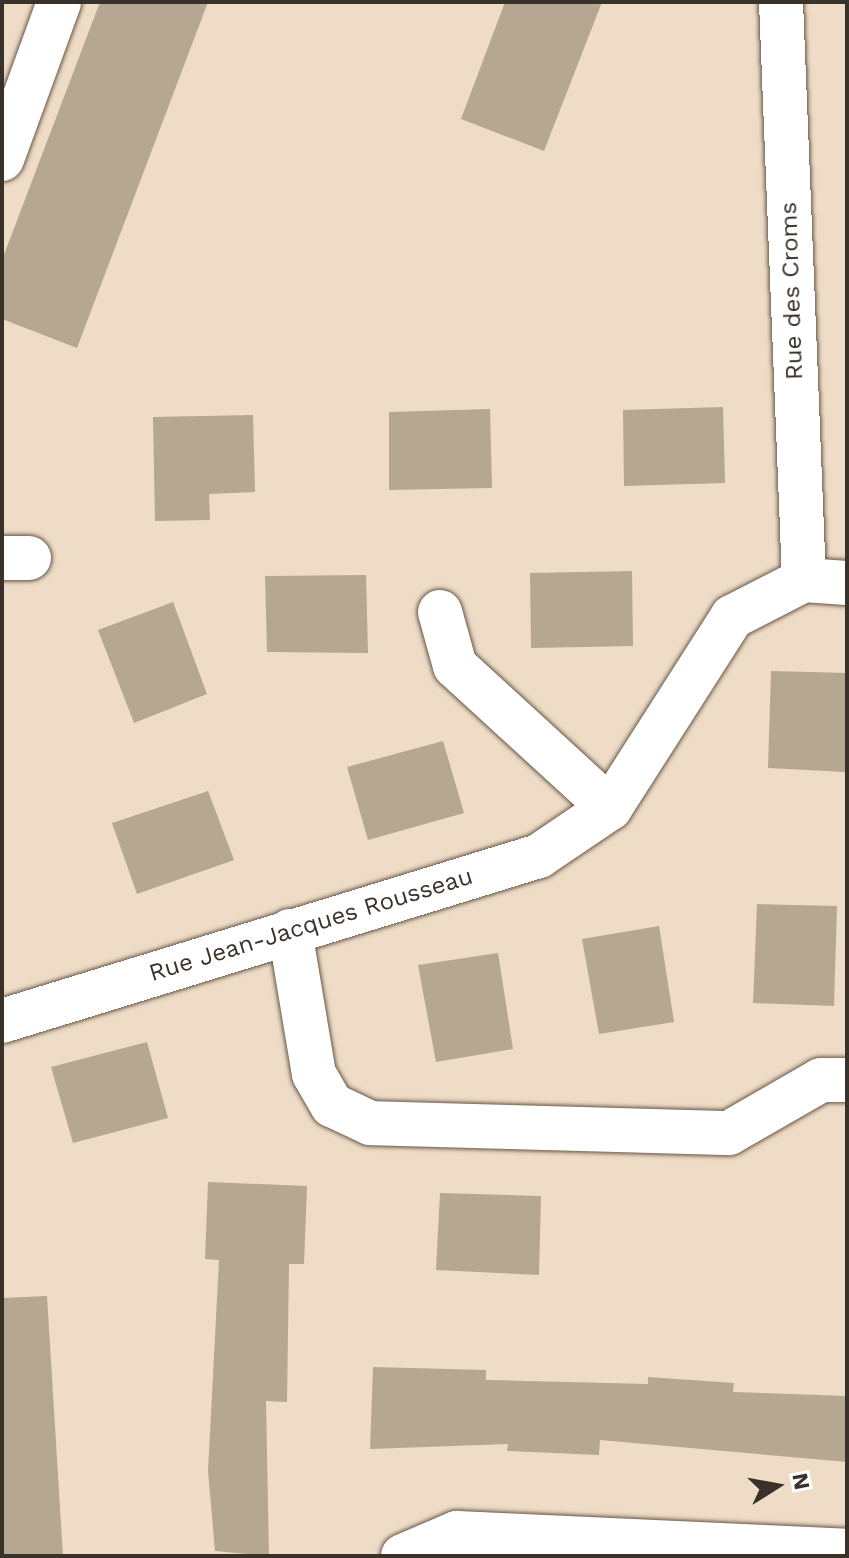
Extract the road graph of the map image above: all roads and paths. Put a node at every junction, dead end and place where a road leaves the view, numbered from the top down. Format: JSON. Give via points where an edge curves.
{"nodes":[{"id":1,"x":59,"y":2,"type":"edge"},
{"id":2,"x":781,"y":2,"type":"edge"},
{"id":3,"x":2,"y":159,"type":"edge"},
{"id":4,"x":804,"y":580,"type":"junction"},
{"id":5,"x":847,"y":583,"type":"edge"},
{"id":6,"x":440,"y":612,"type":"dead end"},
{"id":7,"x":610,"y":808,"type":"junction"},
{"id":8,"x":290,"y":931,"type":"junction"},
{"id":9,"x":2,"y":1021,"type":"edge"},
{"id":10,"x":847,"y":1080,"type":"edge"},
{"id":11,"x":847,"y":1551,"type":"edge"},
{"id":12,"x":403,"y":1556,"type":"edge"}],
"edges":[{"from":1,"to":3,"type":"street"},
{"from":2,"to":4,"type":"street","name":"Rue des Croms"},
{"from":4,"to":5,"type":"street"},
{"from":4,"to":7,"type":"street","name":"Rue Jean-Jacques Rousseau","via":[[732,617]]},
{"from":6,"to":7,"type":"street","via":[[455,666]]},
{"from":7,"to":8,"type":"street","name":"Rue Jean-Jacques Rousseau","via":[[539,856]]},
{"from":8,"to":9,"type":"street","name":"Rue Jean-Jacques Rousseau"},
{"from":8,"to":10,"type":"street","via":[[314,1074],[332,1105],[370,1123],[729,1133],[821,1080]]},
{"from":11,"to":12,"type":"street","via":[[457,1533]]}]}
